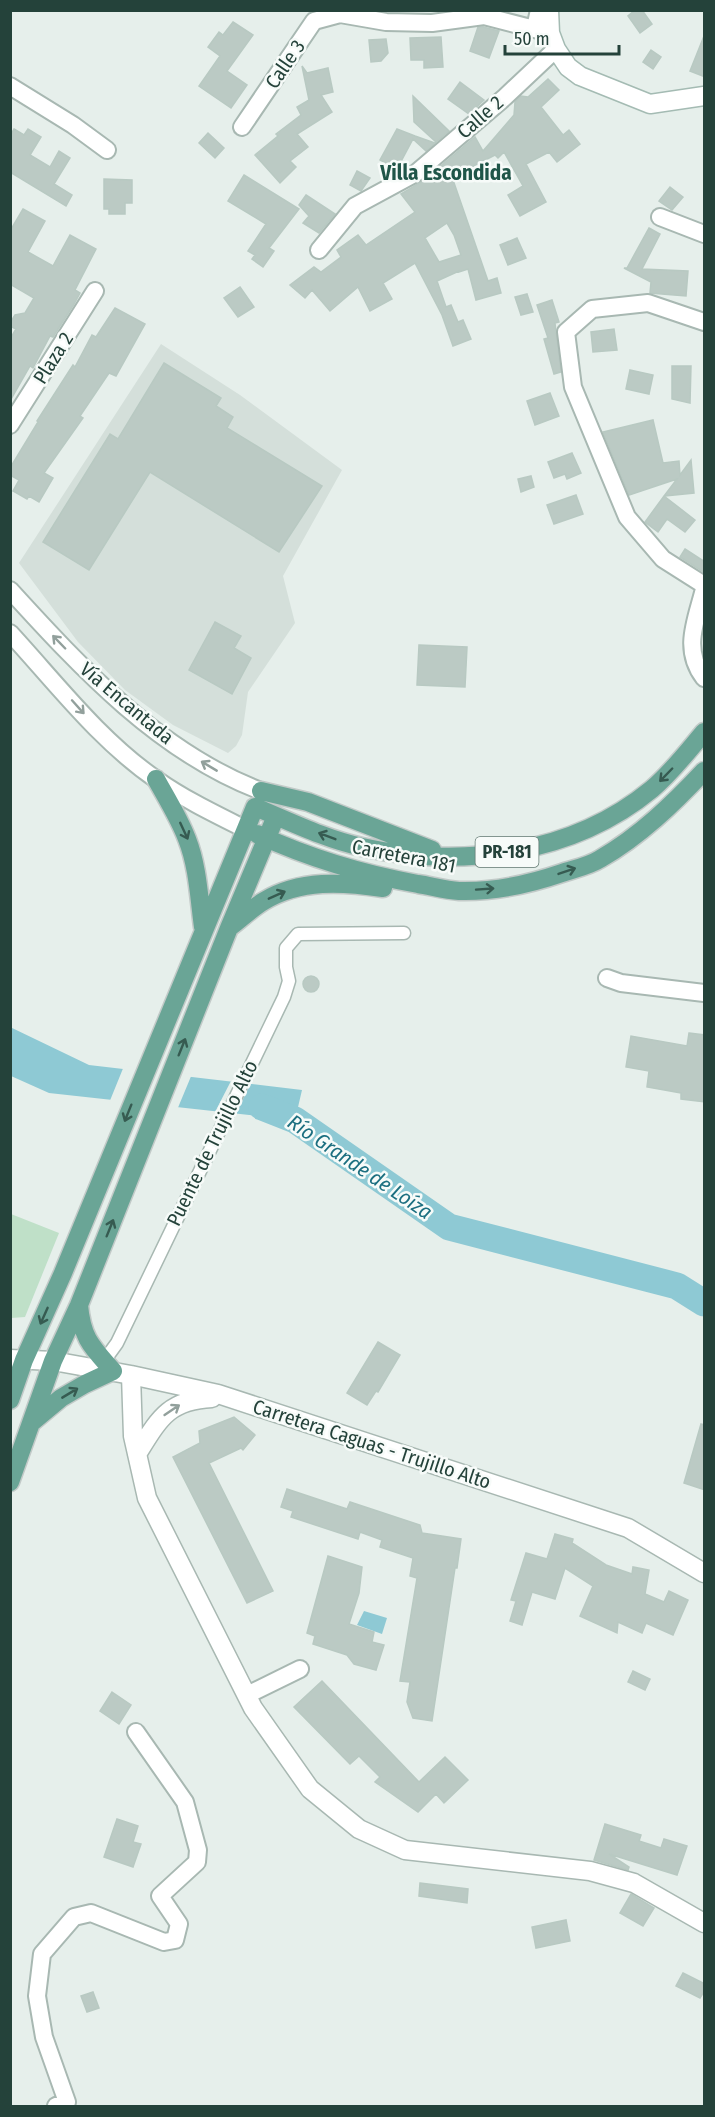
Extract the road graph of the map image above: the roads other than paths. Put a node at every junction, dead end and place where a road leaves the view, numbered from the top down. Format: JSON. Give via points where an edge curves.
{"nodes":[{"id":1,"x":539,"y":10,"type":"edge"},
{"id":2,"x":549,"y":10,"type":"edge"},
{"id":3,"x":547,"y":36,"type":"junction"},
{"id":4,"x":10,"y":86,"type":"edge"},
{"id":5,"x":705,"y":96,"type":"edge"},
{"id":6,"x":242,"y":127,"type":"dead end"},
{"id":7,"x":107,"y":150,"type":"dead end"},
{"id":8,"x":660,"y":217,"type":"dead end"},
{"id":9,"x":705,"y":234,"type":"edge"},
{"id":10,"x":320,"y":250,"type":"dead end"},
{"id":11,"x":95,"y":291,"type":"dead end"},
{"id":12,"x":705,"y":322,"type":"edge"},
{"id":13,"x":10,"y":425,"type":"edge"},
{"id":14,"x":705,"y":587,"type":"edge"},
{"id":15,"x":10,"y":590,"type":"edge"},
{"id":16,"x":10,"y":633,"type":"edge"},
{"id":17,"x":705,"y":678,"type":"edge"},
{"id":18,"x":705,"y":732,"type":"edge"},
{"id":19,"x":705,"y":771,"type":"edge"},
{"id":20,"x":156,"y":780,"type":"junction"},
{"id":21,"x":258,"y":799,"type":"junction"},
{"id":22,"x":276,"y":816,"type":"junction"},
{"id":23,"x":245,"y":829,"type":"junction"},
{"id":24,"x":267,"y":838,"type":"junction"},
{"id":25,"x":455,"y":857,"type":"junction"},
{"id":26,"x":459,"y":891,"type":"junction"},
{"id":27,"x":229,"y":928,"type":"junction"},
{"id":28,"x":404,"y":933,"type":"dead end"},
{"id":29,"x":200,"y":936,"type":"junction"},
{"id":30,"x":607,"y":978,"type":"dead end"},
{"id":31,"x":705,"y":993,"type":"edge"},
{"id":32,"x":79,"y":1305,"type":"junction"},
{"id":33,"x":17,"y":1359,"type":"edge"},
{"id":34,"x":53,"y":1361,"type":"junction"},
{"id":35,"x":116,"y":1369,"type":"junction"},
{"id":36,"x":227,"y":1397,"type":"junction"},
{"id":37,"x":10,"y":1400,"type":"edge"},
{"id":38,"x":31,"y":1423,"type":"junction"},
{"id":39,"x":137,"y":1454,"type":"junction"},
{"id":40,"x":10,"y":1482,"type":"edge"},
{"id":41,"x":705,"y":1573,"type":"edge"},
{"id":42,"x":300,"y":1669,"type":"dead end"},
{"id":43,"x":247,"y":1695,"type":"junction"},
{"id":44,"x":136,"y":1732,"type":"dead end"},
{"id":45,"x":705,"y":1923,"type":"edge"},
{"id":46,"x":56,"y":2106,"type":"edge"}],
"edges":[{"from":1,"to":3,"type":"street"},
{"from":2,"to":3,"type":"street"},
{"from":3,"to":5,"type":"street","via":[[568,67],[580,76],[650,104]]},
{"from":3,"to":6,"type":"street","name":"Calle 3","via":[[484,16],[432,23],[386,22],[340,14],[314,21]]},
{"from":3,"to":10,"type":"street","name":"Calle 2","via":[[505,97],[416,173],[355,206]]},
{"from":4,"to":7,"type":"street"},
{"from":8,"to":9,"type":"street"},
{"from":11,"to":13,"type":"street","name":"Plaza 2"},
{"from":12,"to":14,"type":"street","via":[[648,303],[592,309],[566,332],[573,387],[627,517],[663,559]]},
{"from":14,"to":17,"type":"street","via":[[691,650]]},
{"from":21,"to":15,"type":"street","name":"Vía Encantada","one_way":true,"via":[[124,705]]},
{"from":16,"to":20,"type":"street","name":"Vía Encantada","one_way":true,"via":[[107,738]]},
{"from":18,"to":25,"type":"main road","name":"Carretera 181","number":"PR-181","one_way":true,"via":[[666,776],[602,823],[523,850]]},
{"from":26,"to":19,"type":"main road","name":"Carretera 181","number":"PR-181","one_way":true,"via":[[511,887],[598,861],[636,835]]},
{"from":20,"to":23,"type":"street","name":"Vía Encantada"},
{"from":20,"to":29,"type":"main road","one_way":true,"via":[[193,855]]},
{"from":21,"to":22,"type":"main road","name":"Carretera 181","number":"PR-181"},
{"from":21,"to":23,"type":"main road"},
{"from":21,"to":25,"type":"main road","via":[[308,802]]},
{"from":22,"to":24,"type":"main road"},
{"from":25,"to":22,"type":"main road","name":"Carretera 181","number":"PR-181","one_way":true,"via":[[360,847]]},
{"from":23,"to":24,"type":"main road","name":"Carretera 181","number":"PR-181"},
{"from":23,"to":29,"type":"main road"},
{"from":24,"to":26,"type":"main road","name":"Carretera 181","number":"PR-181","via":[[352,870]]},
{"from":24,"to":27,"type":"main road"},
{"from":27,"to":26,"type":"main road","one_way":true,"via":[[264,901],[312,885],[352,884],[416,893]]},
{"from":32,"to":27,"type":"main road","one_way":true},
{"from":28,"to":35,"type":"street","name":"Puente de Trujillo Alto","via":[[298,934],[286,948],[289,981],[284,997],[117,1343]]},
{"from":29,"to":33,"type":"main road","one_way":true,"via":[[63,1273]]},
{"from":30,"to":31,"type":"street"},
{"from":32,"to":34,"type":"main road"},
{"from":32,"to":35,"type":"main road","via":[[81,1326],[91,1347]]},
{"from":33,"to":34,"type":"street","name":"Carretera Caguas - Trujillo Alto"},
{"from":33,"to":37,"type":"main road"},
{"from":34,"to":35,"type":"street","name":"Carretera Caguas - Trujillo Alto"},
{"from":34,"to":38,"type":"main road"},
{"from":35,"to":36,"type":"street","name":"Carretera Caguas - Trujillo Alto"},
{"from":38,"to":35,"type":"main road","one_way":true,"via":[[61,1398]]},
{"from":35,"to":39,"type":"street"},
{"from":39,"to":36,"type":"street","one_way":true,"via":[[157,1422],[174,1406],[195,1399]]},
{"from":36,"to":41,"type":"street","name":"Carretera Caguas - Trujillo Alto","via":[[628,1528]]},
{"from":38,"to":40,"type":"main road"},
{"from":39,"to":43,"type":"street","via":[[147,1498]]},
{"from":42,"to":43,"type":"street"},
{"from":43,"to":45,"type":"street","via":[[310,1789],[359,1829],[405,1850],[590,1871],[634,1883]]},
{"from":44,"to":46,"type":"street","via":[[185,1802],[198,1850],[197,1862],[160,1896],[179,1924],[175,1940],[164,1942],[91,1913],[74,1917],[42,1954],[37,1996],[44,2037],[67,2102]]}]}
